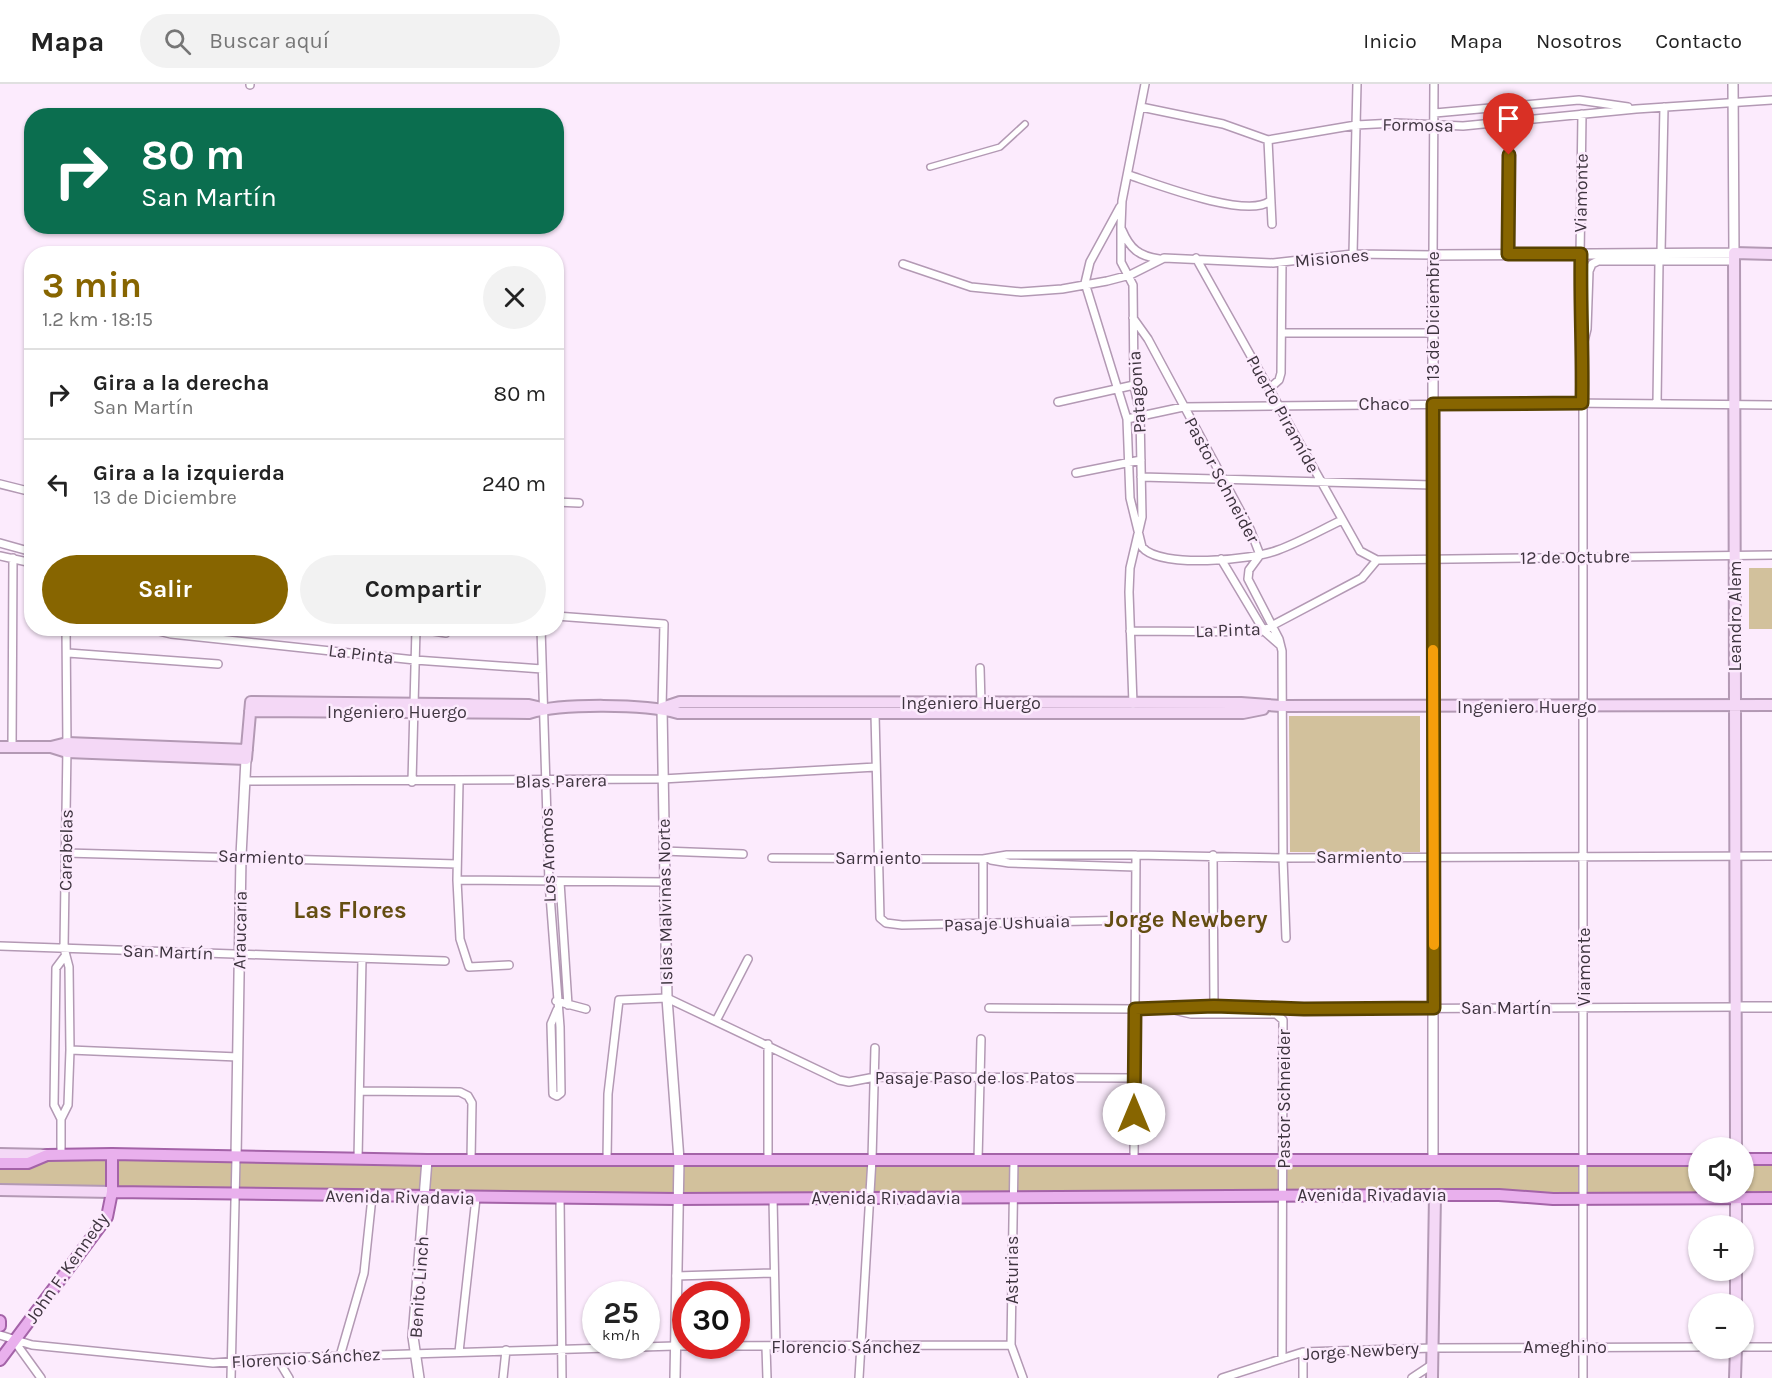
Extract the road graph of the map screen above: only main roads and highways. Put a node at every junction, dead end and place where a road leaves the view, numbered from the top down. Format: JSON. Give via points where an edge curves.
{"nodes":[{"id":1,"x":1772,"y":254,"type":"edge"},
{"id":2,"x":1734,"y":257,"type":"joint"},
{"id":3,"x":1735,"y":705,"type":"junction"},
{"id":4,"x":1772,"y":705,"type":"edge"},
{"id":5,"x":250,"y":706,"type":"joint"},
{"id":6,"x":1281,"y":706,"type":"junction"},
{"id":7,"x":662,"y":708,"type":"junction"},
{"id":8,"x":0,"y":747,"type":"edge"},
{"id":9,"x":1736,"y":1137,"type":"edge"},
{"id":10,"x":0,"y":1154,"type":"edge"},
{"id":11,"x":112,"y":1154,"type":"junction"},
{"id":12,"x":47,"y":1155,"type":"junction"},
{"id":13,"x":1688,"y":1160,"type":"edge"},
{"id":14,"x":1754,"y":1160,"type":"edge"},
{"id":15,"x":1772,"y":1160,"type":"edge"},
{"id":16,"x":0,"y":1162,"type":"edge"},
{"id":17,"x":0,"y":1190,"type":"edge"},
{"id":18,"x":112,"y":1192,"type":"junction"},
{"id":19,"x":1435,"y":1195,"type":"junction"},
{"id":20,"x":1688,"y":1196,"type":"edge"},
{"id":21,"x":1754,"y":1196,"type":"edge"},
{"id":22,"x":1772,"y":1198,"type":"edge"},
{"id":23,"x":1736,"y":1359,"type":"edge"},
{"id":24,"x":0,"y":1360,"type":"edge"},
{"id":25,"x":1432,"y":1378,"type":"edge"},
{"id":26,"x":1735,"y":1378,"type":"edge"}],
"edges":[{"from":1,"to":2,"type":"main road","name":"Misiones"},
{"from":2,"to":3,"type":"main road","name":"Leandro Alem"},
{"from":3,"to":4,"type":"main road","name":"Ingeniero Huergo"},
{"from":3,"to":6,"type":"main road","name":"Ingeniero Huergo"},
{"from":3,"to":9,"type":"main road","name":"Leandro Alem"},
{"from":5,"to":7,"type":"main road","name":"Ingeniero Huergo"},
{"from":5,"to":8,"type":"main road","name":"Araucaria","via":[[247,754]]},
{"from":6,"to":7,"type":"main road","name":"Ingeniero Huergo","via":[[680,702]]},
{"from":6,"to":7,"type":"main road","name":"Ingeniero Huergo","via":[[1243,713],[678,713]]},
{"from":10,"to":12,"type":"main road","name":"Avenida Rivadavia"},
{"from":11,"to":12,"type":"main road","name":"Avenida Rivadavia"},
{"from":11,"to":13,"type":"main road","name":"Avenida Rivadavia","via":[[427,1160]]},
{"from":11,"to":18,"type":"main road","name":"John F. Kennedy"},
{"from":12,"to":16,"type":"main road","via":[[27,1163]]},
{"from":14,"to":15,"type":"main road"},
{"from":17,"to":18,"type":"main road","name":"Avenida Rivadavia"},
{"from":18,"to":19,"type":"main road","name":"Avenida Rivadavia","via":[[677,1199]]},
{"from":18,"to":24,"type":"main road","name":"John F. Kennedy","via":[[107,1217]]},
{"from":19,"to":20,"type":"main road","name":"Avenida Rivadavia","via":[[1584,1199]]},
{"from":19,"to":25,"type":"main road"},
{"from":21,"to":22,"type":"main road","name":"Avenida Rivadavia"},
{"from":23,"to":26,"type":"main road"}]}
